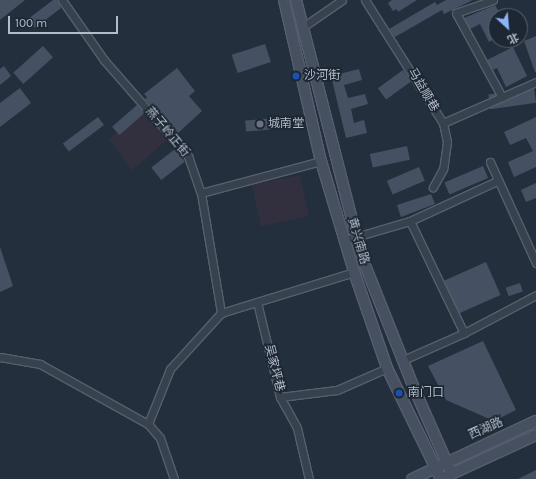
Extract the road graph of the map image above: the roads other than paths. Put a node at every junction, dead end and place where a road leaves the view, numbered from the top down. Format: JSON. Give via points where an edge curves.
{"nodes":[{"id":1,"x":62,"y":0,"type":"edge"},
{"id":2,"x":284,"y":0,"type":"edge"},
{"id":3,"x":296,"y":0,"type":"edge"},
{"id":4,"x":342,"y":0,"type":"edge"},
{"id":5,"x":365,"y":0,"type":"edge"},
{"id":6,"x":493,"y":0,"type":"edge"},
{"id":7,"x":303,"y":27,"type":"junction"},
{"id":8,"x":536,"y":82,"type":"edge"},
{"id":9,"x":502,"y":97,"type":"junction"},
{"id":10,"x":443,"y":123,"type":"junction"},
{"id":11,"x":321,"y":162,"type":"junction"},
{"id":12,"x":490,"y":162,"type":"dead end"},
{"id":13,"x":497,"y":181,"type":"junction"},
{"id":14,"x":433,"y":187,"type":"dead end"},
{"id":15,"x":200,"y":193,"type":"junction"},
{"id":16,"x":410,"y":221,"type":"junction"},
{"id":17,"x":356,"y":237,"type":"junction"},
{"id":18,"x":345,"y":240,"type":"junction"},
{"id":19,"x":536,"y":263,"type":"edge"},
{"id":20,"x":354,"y":272,"type":"junction"},
{"id":21,"x":536,"y":294,"type":"edge"},
{"id":22,"x":257,"y":302,"type":"junction"},
{"id":23,"x":220,"y":313,"type":"junction"},
{"id":24,"x":464,"y":333,"type":"junction"},
{"id":25,"x":0,"y":357,"type":"edge"},
{"id":26,"x":403,"y":360,"type":"junction"},
{"id":27,"x":387,"y":368,"type":"junction"},
{"id":28,"x":280,"y":397,"type":"junction"},
{"id":29,"x":536,"y":421,"type":"edge"},
{"id":30,"x":148,"y":424,"type":"junction"},
{"id":31,"x":536,"y":435,"type":"edge"},
{"id":32,"x":437,"y":440,"type":"junction"},
{"id":33,"x":424,"y":444,"type":"junction"},
{"id":34,"x":474,"y":448,"type":"junction"},
{"id":35,"x":447,"y":461,"type":"junction"},
{"id":36,"x":435,"y":467,"type":"junction"},
{"id":37,"x":452,"y":474,"type":"junction"},
{"id":38,"x":174,"y":479,"type":"edge"},
{"id":39,"x":309,"y":479,"type":"edge"},
{"id":40,"x":411,"y":479,"type":"edge"},
{"id":41,"x":441,"y":479,"type":"edge"}],
"edges":[{"from":1,"to":15,"type":"street","name":"燕子岭正街","via":[[104,60],[188,156]]},
{"from":2,"to":11,"type":"main road","name":"黄兴南路"},
{"from":3,"to":7,"type":"main road","name":"黄兴南路"},
{"from":4,"to":7,"type":"street"},
{"from":5,"to":10,"type":"street","name":"马益顺巷"},
{"from":6,"to":9,"type":"street","via":[[456,13]]},
{"from":7,"to":17,"type":"main road","name":"黄兴南路"},
{"from":8,"to":9,"type":"street"},
{"from":9,"to":10,"type":"street"},
{"from":10,"to":14,"type":"street","name":"马益顺巷","via":[[447,142],[443,169]]},
{"from":11,"to":15,"type":"street"},
{"from":11,"to":18,"type":"main road","name":"黄兴南路"},
{"from":12,"to":13,"type":"street"},
{"from":13,"to":16,"type":"street"},
{"from":13,"to":19,"type":"street"},
{"from":15,"to":23,"type":"street","name":"燕子岭正街"},
{"from":16,"to":17,"type":"street"},
{"from":16,"to":24,"type":"street"},
{"from":17,"to":18,"type":"street"},
{"from":17,"to":26,"type":"main road","name":"黄兴南路"},
{"from":18,"to":20,"type":"main road","name":"黄兴南路"},
{"from":20,"to":22,"type":"street"},
{"from":20,"to":27,"type":"main road","name":"黄兴南路"},
{"from":21,"to":24,"type":"street"},
{"from":22,"to":23,"type":"street"},
{"from":22,"to":28,"type":"street","name":"吴家坪巷"},
{"from":23,"to":30,"type":"street","via":[[193,340],[170,369]]},
{"from":24,"to":26,"type":"street"},
{"from":25,"to":30,"type":"street","via":[[40,364]]},
{"from":26,"to":32,"type":"main road","name":"黄兴南路"},
{"from":27,"to":28,"type":"street","via":[[337,390]]},
{"from":27,"to":33,"type":"main road","name":"黄兴南路"},
{"from":28,"to":39,"type":"street","name":"吴家坪巷","via":[[297,428]]},
{"from":29,"to":34,"type":"main road","name":"西湖路"},
{"from":30,"to":38,"type":"street","via":[[160,438]]},
{"from":31,"to":37,"type":"main road"},
{"from":32,"to":34,"type":"main road","via":[[454,451]]},
{"from":32,"to":35,"type":"main road","name":"黄兴南路"},
{"from":33,"to":36,"type":"main road","name":"黄兴南路"},
{"from":33,"to":40,"type":"main road","via":[[423,467]]},
{"from":34,"to":35,"type":"main road","name":"西湖路"},
{"from":35,"to":36,"type":"main road","name":"西湖路"},
{"from":35,"to":37,"type":"main road","name":"黄兴南路"},
{"from":36,"to":40,"type":"main road","name":"西湖路"},
{"from":36,"to":41,"type":"main road","name":"黄兴南路"},
{"from":37,"to":41,"type":"main road"}]}
